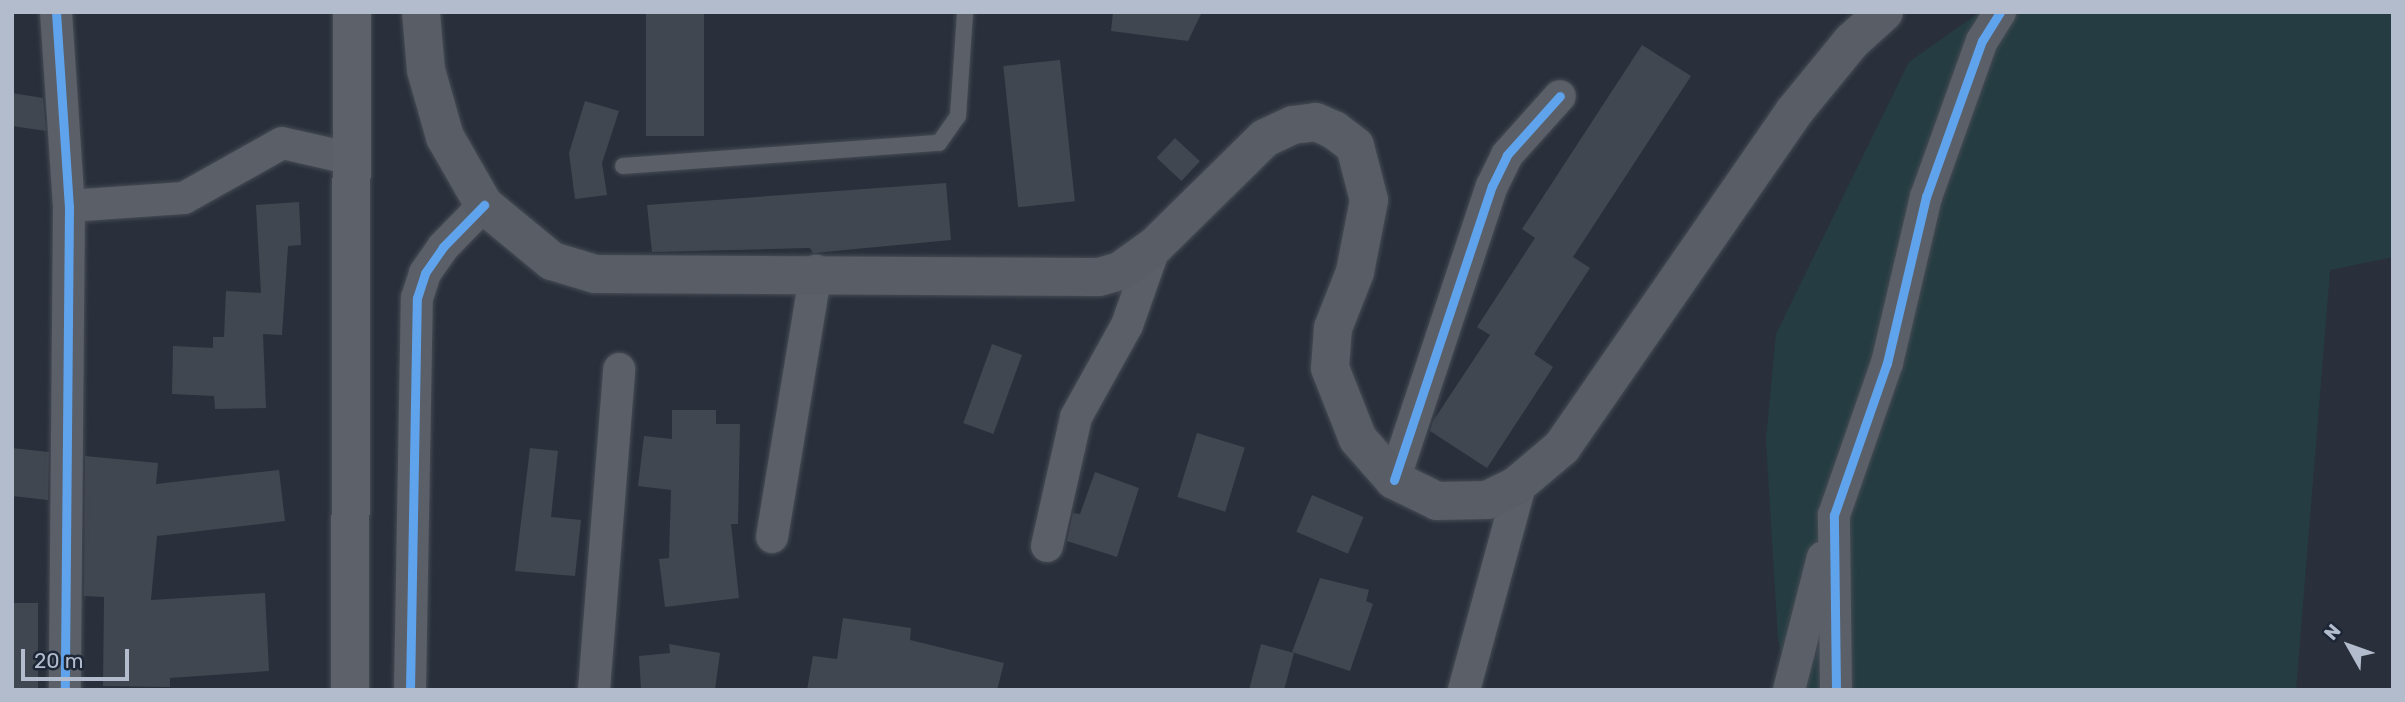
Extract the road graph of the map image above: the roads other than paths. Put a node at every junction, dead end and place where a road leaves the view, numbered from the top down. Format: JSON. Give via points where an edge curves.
{"nodes":[{"id":1,"x":56,"y":12,"type":"edge"},
{"id":2,"x":352,"y":12,"type":"edge"},
{"id":3,"x":421,"y":12,"type":"edge"},
{"id":4,"x":965,"y":12,"type":"edge"},
{"id":5,"x":1884,"y":12,"type":"edge"},
{"id":6,"x":2000,"y":12,"type":"edge"},
{"id":7,"x":1560,"y":96,"type":"dead end"},
{"id":8,"x":353,"y":159,"type":"junction"},
{"id":9,"x":623,"y":166,"type":"dead end"},
{"id":10,"x":484,"y":205,"type":"junction"},
{"id":11,"x":69,"y":206,"type":"junction"},
{"id":12,"x":1155,"y":246,"type":"junction"},
{"id":13,"x":816,"y":271,"type":"junction"},
{"id":14,"x":620,"y":369,"type":"dead end"},
{"id":15,"x":1394,"y":480,"type":"junction"},
{"id":16,"x":1521,"y":481,"type":"junction"},
{"id":17,"x":1834,"y":515,"type":"junction"},
{"id":18,"x":772,"y":537,"type":"dead end"},
{"id":19,"x":1046,"y":546,"type":"dead end"},
{"id":20,"x":65,"y":690,"type":"edge"},
{"id":21,"x":350,"y":690,"type":"edge"},
{"id":22,"x":410,"y":690,"type":"edge"},
{"id":23,"x":594,"y":690,"type":"edge"},
{"id":24,"x":1464,"y":690,"type":"edge"},
{"id":25,"x":1789,"y":690,"type":"edge"},
{"id":26,"x":1836,"y":690,"type":"edge"}],
"edges":[{"from":1,"to":11,"type":"street"},
{"from":2,"to":8,"type":"main road"},
{"from":3,"to":10,"type":"main road","via":[[426,70],[445,137]]},
{"from":4,"to":9,"type":"lane","via":[[958,116],[939,143]]},
{"from":5,"to":16,"type":"main road","via":[[1852,41],[1793,113],[1562,447]]},
{"from":6,"to":17,"type":"street","via":[[1982,41],[1926,197],[1887,363]]},
{"from":7,"to":15,"type":"street","via":[[1507,155],[1492,186]]},
{"from":8,"to":11,"type":"street","via":[[282,143],[184,198]]},
{"from":8,"to":21,"type":"main road"},
{"from":10,"to":13,"type":"main road","via":[[552,261],[595,274]]},
{"from":10,"to":22,"type":"street","via":[[443,247],[425,273],[417,298]]},
{"from":11,"to":20,"type":"street"},
{"from":12,"to":13,"type":"main road","via":[[1120,271],[1099,277]]},
{"from":12,"to":15,"type":"main road","via":[[1265,138],[1293,125],[1316,122],[1355,146],[1369,200],[1355,272],[1333,328],[1330,368],[1358,439]]},
{"from":12,"to":19,"type":"street","via":[[1127,325],[1076,417]]},
{"from":13,"to":18,"type":"street"},
{"from":14,"to":23,"type":"street"},
{"from":15,"to":16,"type":"main road","via":[[1437,501],[1487,500]]},
{"from":16,"to":24,"type":"street"},
{"from":17,"to":25,"type":"street"},
{"from":17,"to":26,"type":"street"}]}
